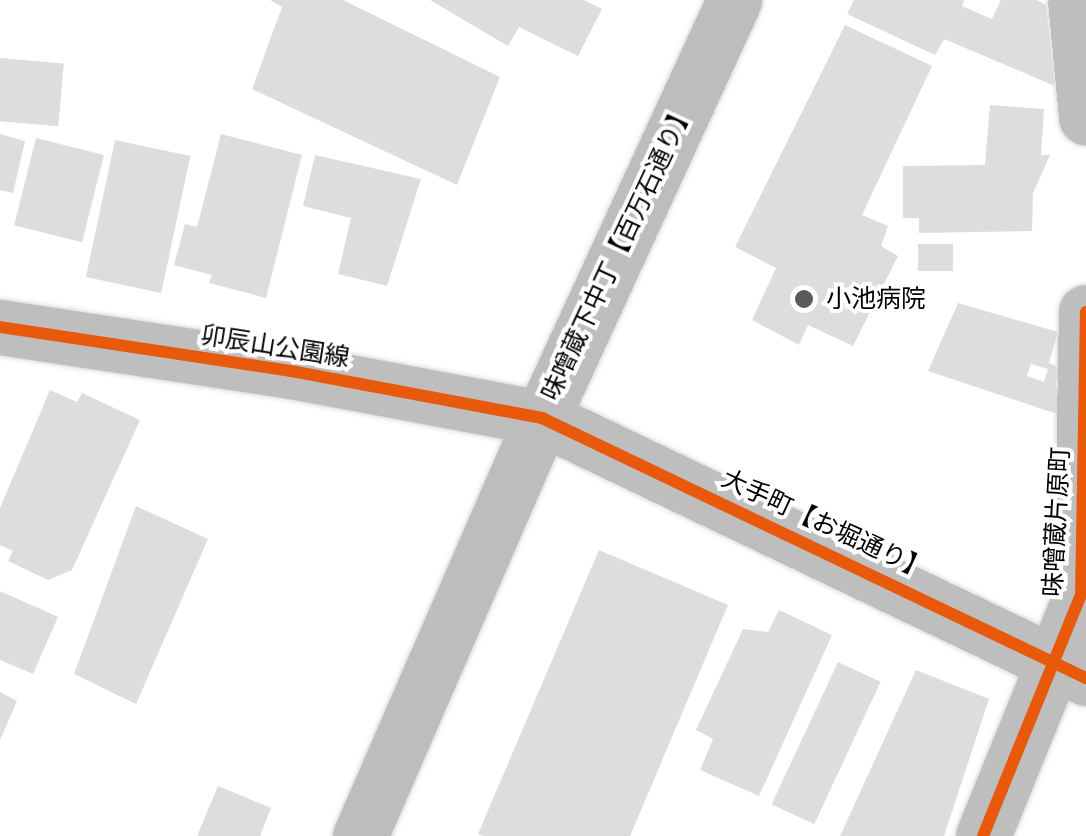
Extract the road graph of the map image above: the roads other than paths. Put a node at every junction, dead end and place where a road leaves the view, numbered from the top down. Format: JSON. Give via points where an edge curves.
{"nodes":[{"id":1,"x":734,"y":0,"type":"edge"},
{"id":2,"x":1075,"y":0,"type":"edge"},
{"id":3,"x":1086,"y":117,"type":"edge"},
{"id":4,"x":1086,"y":312,"type":"edge"},
{"id":5,"x":0,"y":327,"type":"edge"},
{"id":6,"x":542,"y":418,"type":"junction"},
{"id":7,"x":1072,"y":669,"type":"edge"},
{"id":8,"x":360,"y":836,"type":"edge"},
{"id":9,"x":983,"y":836,"type":"edge"}],
"edges":[{"from":1,"to":6,"type":"highway","name":"味噌蔵下中丁【百万石通り】"},
{"from":2,"to":3,"type":"street"},
{"from":4,"to":7,"type":"street","name":"味噌蔵片原町","via":[[1080,595]]},
{"from":5,"to":6,"type":"street","name":"卯辰山公園線","via":[[291,370]]},
{"from":6,"to":7,"type":"street","name":"大手町【お堀通り】"},
{"from":6,"to":8,"type":"highway","name":"味噌蔵下中丁【百万石通り】"},
{"from":7,"to":9,"type":"street","name":"味噌蔵片原町"}]}
